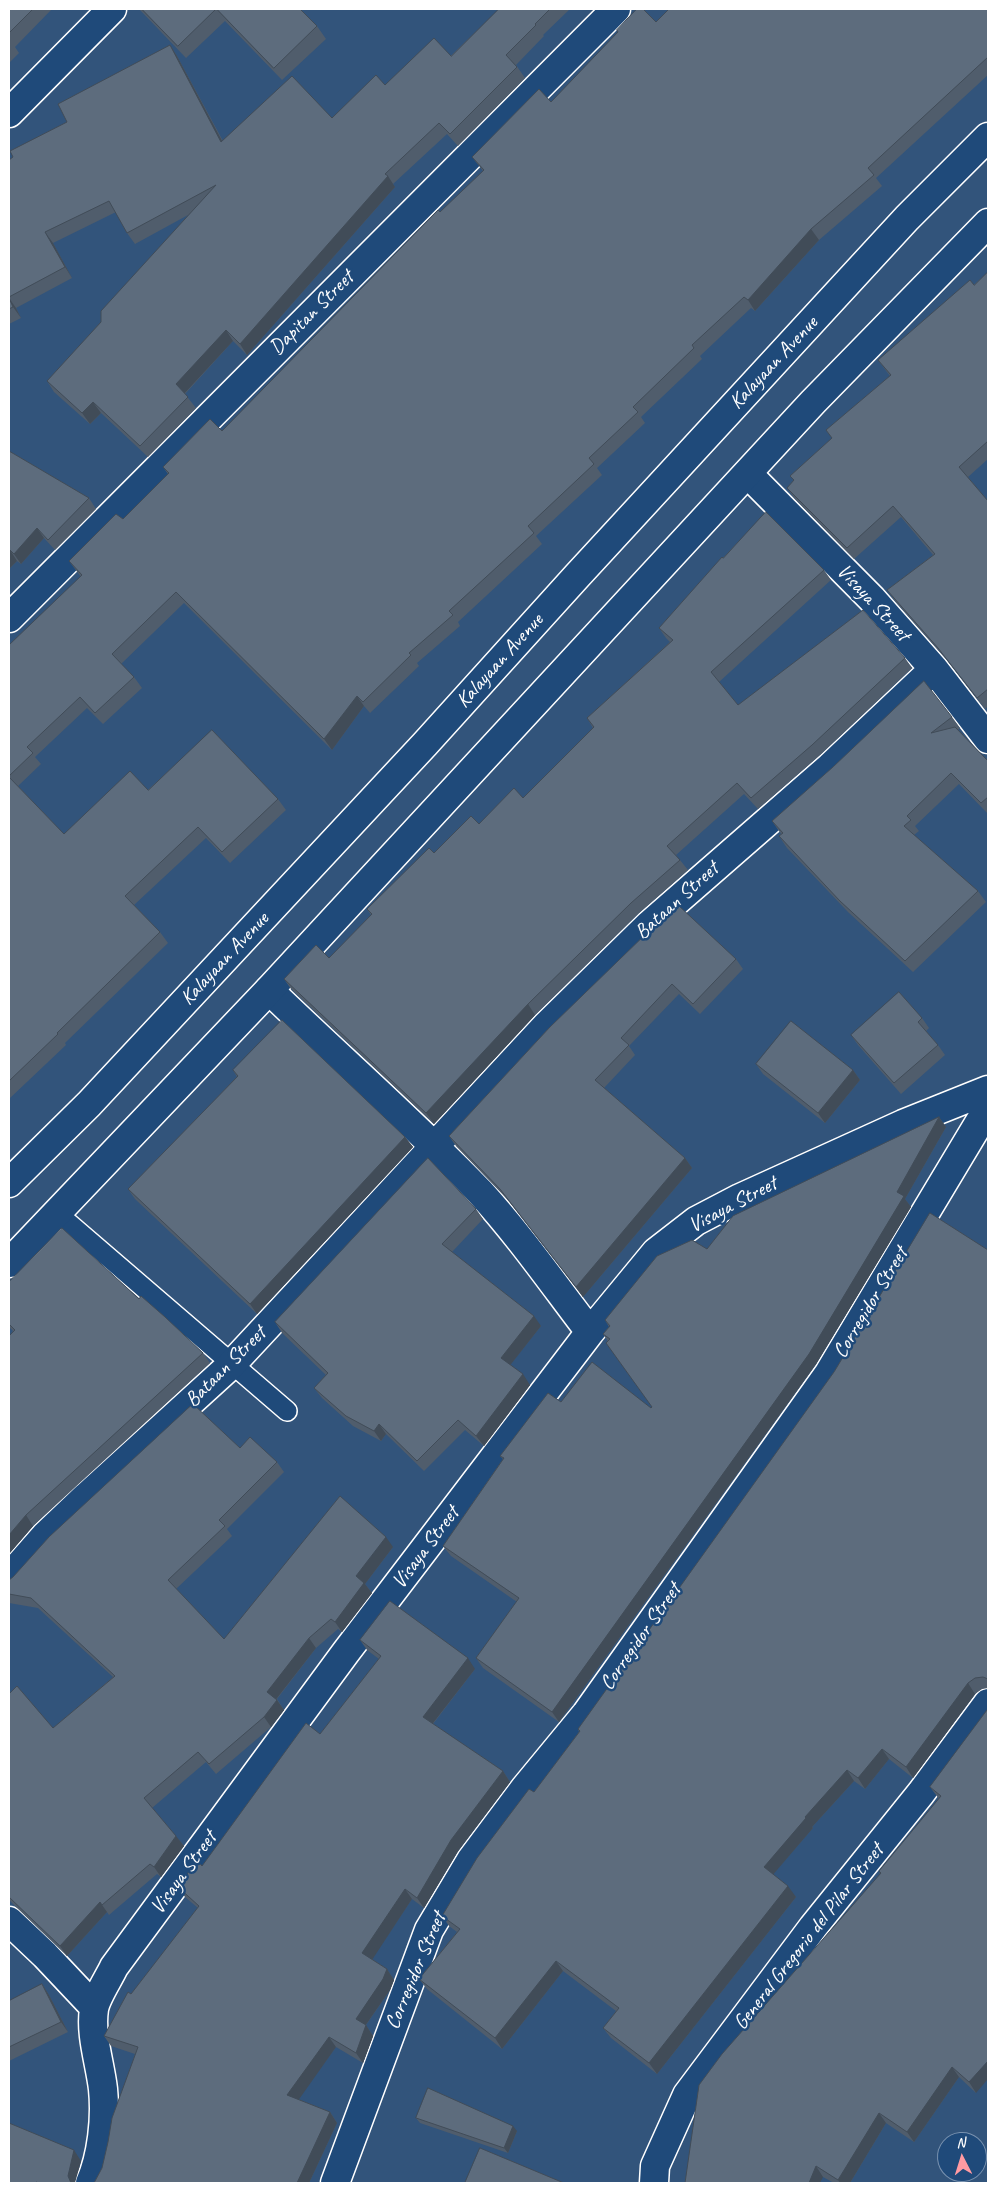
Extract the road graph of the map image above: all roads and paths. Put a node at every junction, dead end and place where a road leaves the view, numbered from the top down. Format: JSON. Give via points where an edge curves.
{"nodes":[{"id":1,"x":112,"y":9,"type":"edge"},
{"id":2,"x":616,"y":9,"type":"edge"},
{"id":3,"x":9,"y":113,"type":"edge"},
{"id":4,"x":988,"y":137,"type":"edge"},
{"id":5,"x":988,"y":223,"type":"edge"},
{"id":6,"x":748,"y":474,"type":"junction"},
{"id":7,"x":9,"y":618,"type":"edge"},
{"id":8,"x":934,"y":670,"type":"junction"},
{"id":9,"x":988,"y":739,"type":"edge"},
{"id":10,"x":269,"y":990,"type":"junction"},
{"id":11,"x":988,"y":1090,"type":"edge"},
{"id":12,"x":988,"y":1108,"type":"edge"},
{"id":13,"x":434,"y":1146,"type":"junction"},
{"id":14,"x":9,"y":1184,"type":"edge"},
{"id":15,"x":58,"y":1214,"type":"junction"},
{"id":16,"x":9,"y":1263,"type":"edge"},
{"id":17,"x":590,"y":1332,"type":"junction"},
{"id":18,"x":231,"y":1365,"type":"junction"},
{"id":19,"x":287,"y":1412,"type":"dead end"},
{"id":20,"x":9,"y":1577,"type":"edge"},
{"id":21,"x":988,"y":1703,"type":"edge"},
{"id":22,"x":9,"y":1921,"type":"edge"},
{"id":23,"x":94,"y":2008,"type":"junction"},
{"id":24,"x":90,"y":2183,"type":"edge"},
{"id":25,"x":335,"y":2183,"type":"edge"},
{"id":26,"x":654,"y":2183,"type":"edge"}],
"edges":[{"from":1,"to":3,"type":"street"},
{"from":2,"to":7,"type":"street","name":"Dapitan Street"},
{"from":4,"to":14,"type":"street","name":"Kalayaan Avenue","via":[[901,225],[419,751],[102,1090]]},
{"from":5,"to":6,"type":"street"},
{"from":6,"to":8,"type":"street","name":"Visaya Street","via":[[872,599]]},
{"from":6,"to":10,"type":"street"},
{"from":8,"to":9,"type":"street","name":"Visaya Street"},
{"from":8,"to":13,"type":"street","name":"Bataan Street","via":[[830,768],[649,925],[546,1026]]},
{"from":10,"to":13,"type":"street"},
{"from":10,"to":15,"type":"street"},
{"from":11,"to":17,"type":"street","name":"Visaya Street","via":[[903,1124],[696,1220],[656,1252]]},
{"from":12,"to":25,"type":"street","name":"Corregidor Street","via":[[829,1373],[586,1714],[471,1860],[429,1930]]},
{"from":13,"to":17,"type":"street","via":[[507,1222]]},
{"from":13,"to":18,"type":"street","name":"Bataan Street"},
{"from":15,"to":16,"type":"street"},
{"from":15,"to":18,"type":"lane"},
{"from":17,"to":23,"type":"street","name":"Visaya Street","via":[[340,1660],[114,1967]]},
{"from":18,"to":19,"type":"lane"},
{"from":18,"to":20,"type":"street","name":"Bataan Street","via":[[45,1536]]},
{"from":21,"to":26,"type":"street","name":"General Gregorio del Pilar Street","via":[[687,2095],[655,2166]]},
{"from":22,"to":23,"type":"street"},
{"from":23,"to":24,"type":"street","name":"Visaya Street","via":[[95,2044],[103,2090],[101,2140]]}]}
